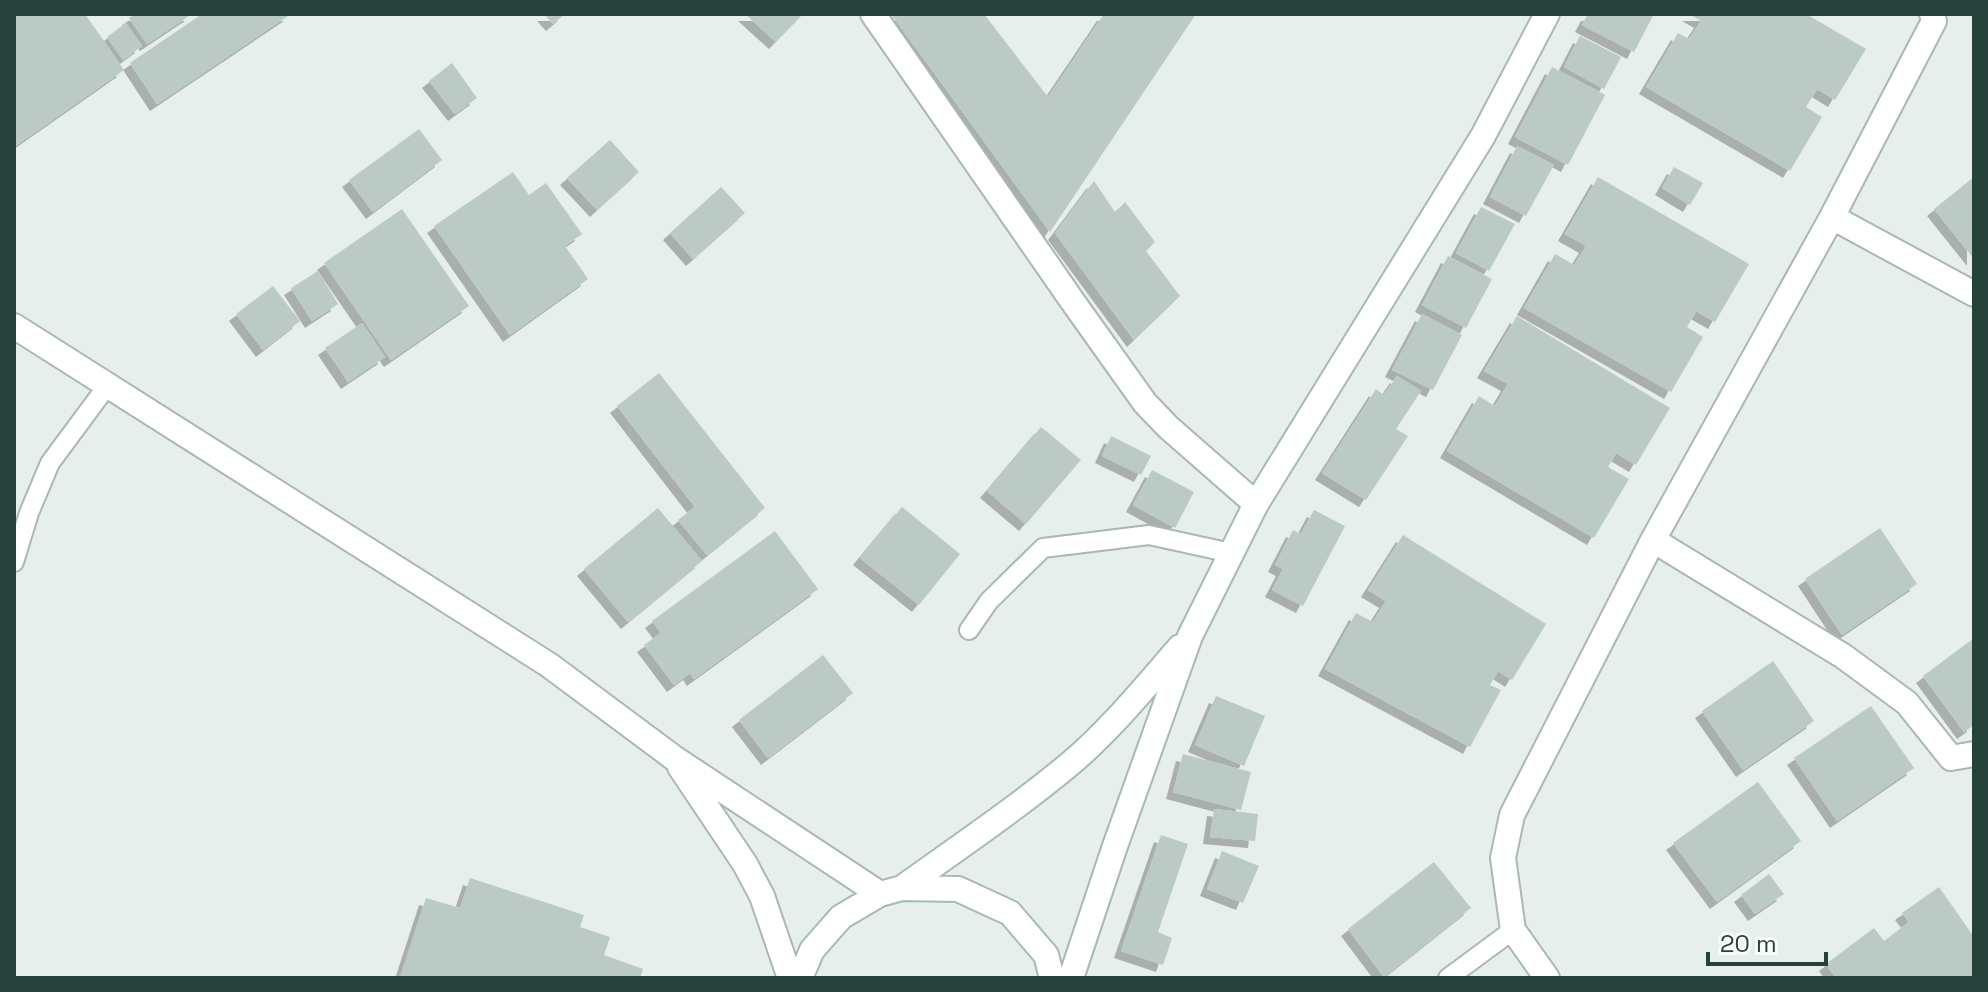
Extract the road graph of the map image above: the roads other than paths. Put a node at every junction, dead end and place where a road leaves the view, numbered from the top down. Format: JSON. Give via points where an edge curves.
{"nodes":[{"id":1,"x":873,"y":14,"type":"edge"},
{"id":2,"x":1547,"y":14,"type":"edge"},
{"id":3,"x":1932,"y":14,"type":"edge"},
{"id":4,"x":1832,"y":217,"type":"junction"},
{"id":5,"x":1974,"y":294,"type":"edge"},
{"id":6,"x":14,"y":326,"type":"edge"},
{"id":7,"x":107,"y":386,"type":"junction"},
{"id":8,"x":1256,"y":504,"type":"junction"},
{"id":9,"x":1653,"y":540,"type":"junction"},
{"id":10,"x":1231,"y":553,"type":"junction"},
{"id":11,"x":14,"y":562,"type":"edge"},
{"id":12,"x":969,"y":630,"type":"dead end"},
{"id":13,"x":1190,"y":636,"type":"junction"},
{"id":14,"x":1974,"y":754,"type":"edge"},
{"id":15,"x":674,"y":758,"type":"junction"},
{"id":16,"x":891,"y":891,"type":"junction"},
{"id":17,"x":1513,"y":930,"type":"junction"},
{"id":18,"x":790,"y":978,"type":"edge"},
{"id":19,"x":800,"y":978,"type":"edge"},
{"id":20,"x":1052,"y":978,"type":"edge"},
{"id":21,"x":1071,"y":978,"type":"edge"},
{"id":22,"x":1448,"y":978,"type":"edge"},
{"id":23,"x":1547,"y":978,"type":"edge"}],
"edges":[{"from":1,"to":8,"type":"street","via":[[1145,403]]},
{"from":2,"to":8,"type":"street","via":[[1483,136]]},
{"from":3,"to":4,"type":"street","via":[[1934,21]]},
{"from":4,"to":5,"type":"street"},
{"from":4,"to":9,"type":"street"},
{"from":6,"to":7,"type":"street"},
{"from":7,"to":11,"type":"lane","via":[[50,463]]},
{"from":7,"to":15,"type":"street","via":[[549,665]]},
{"from":8,"to":10,"type":"street"},
{"from":9,"to":14,"type":"street","via":[[1843,656],[1907,703],[1951,758]]},
{"from":9,"to":17,"type":"street","via":[[1512,815],[1503,858]]},
{"from":10,"to":12,"type":"lane","via":[[1149,535],[1043,548],[989,601]]},
{"from":10,"to":13,"type":"street"},
{"from":13,"to":16,"type":"street","via":[[1072,762]]},
{"from":13,"to":21,"type":"street"},
{"from":15,"to":16,"type":"street"},
{"from":15,"to":18,"type":"street","via":[[762,896]]},
{"from":16,"to":19,"type":"street","via":[[841,917],[812,950]]},
{"from":16,"to":20,"type":"street","via":[[958,889],[1010,913],[1046,955]]},
{"from":17,"to":22,"type":"lane"},
{"from":17,"to":23,"type":"street"}]}
